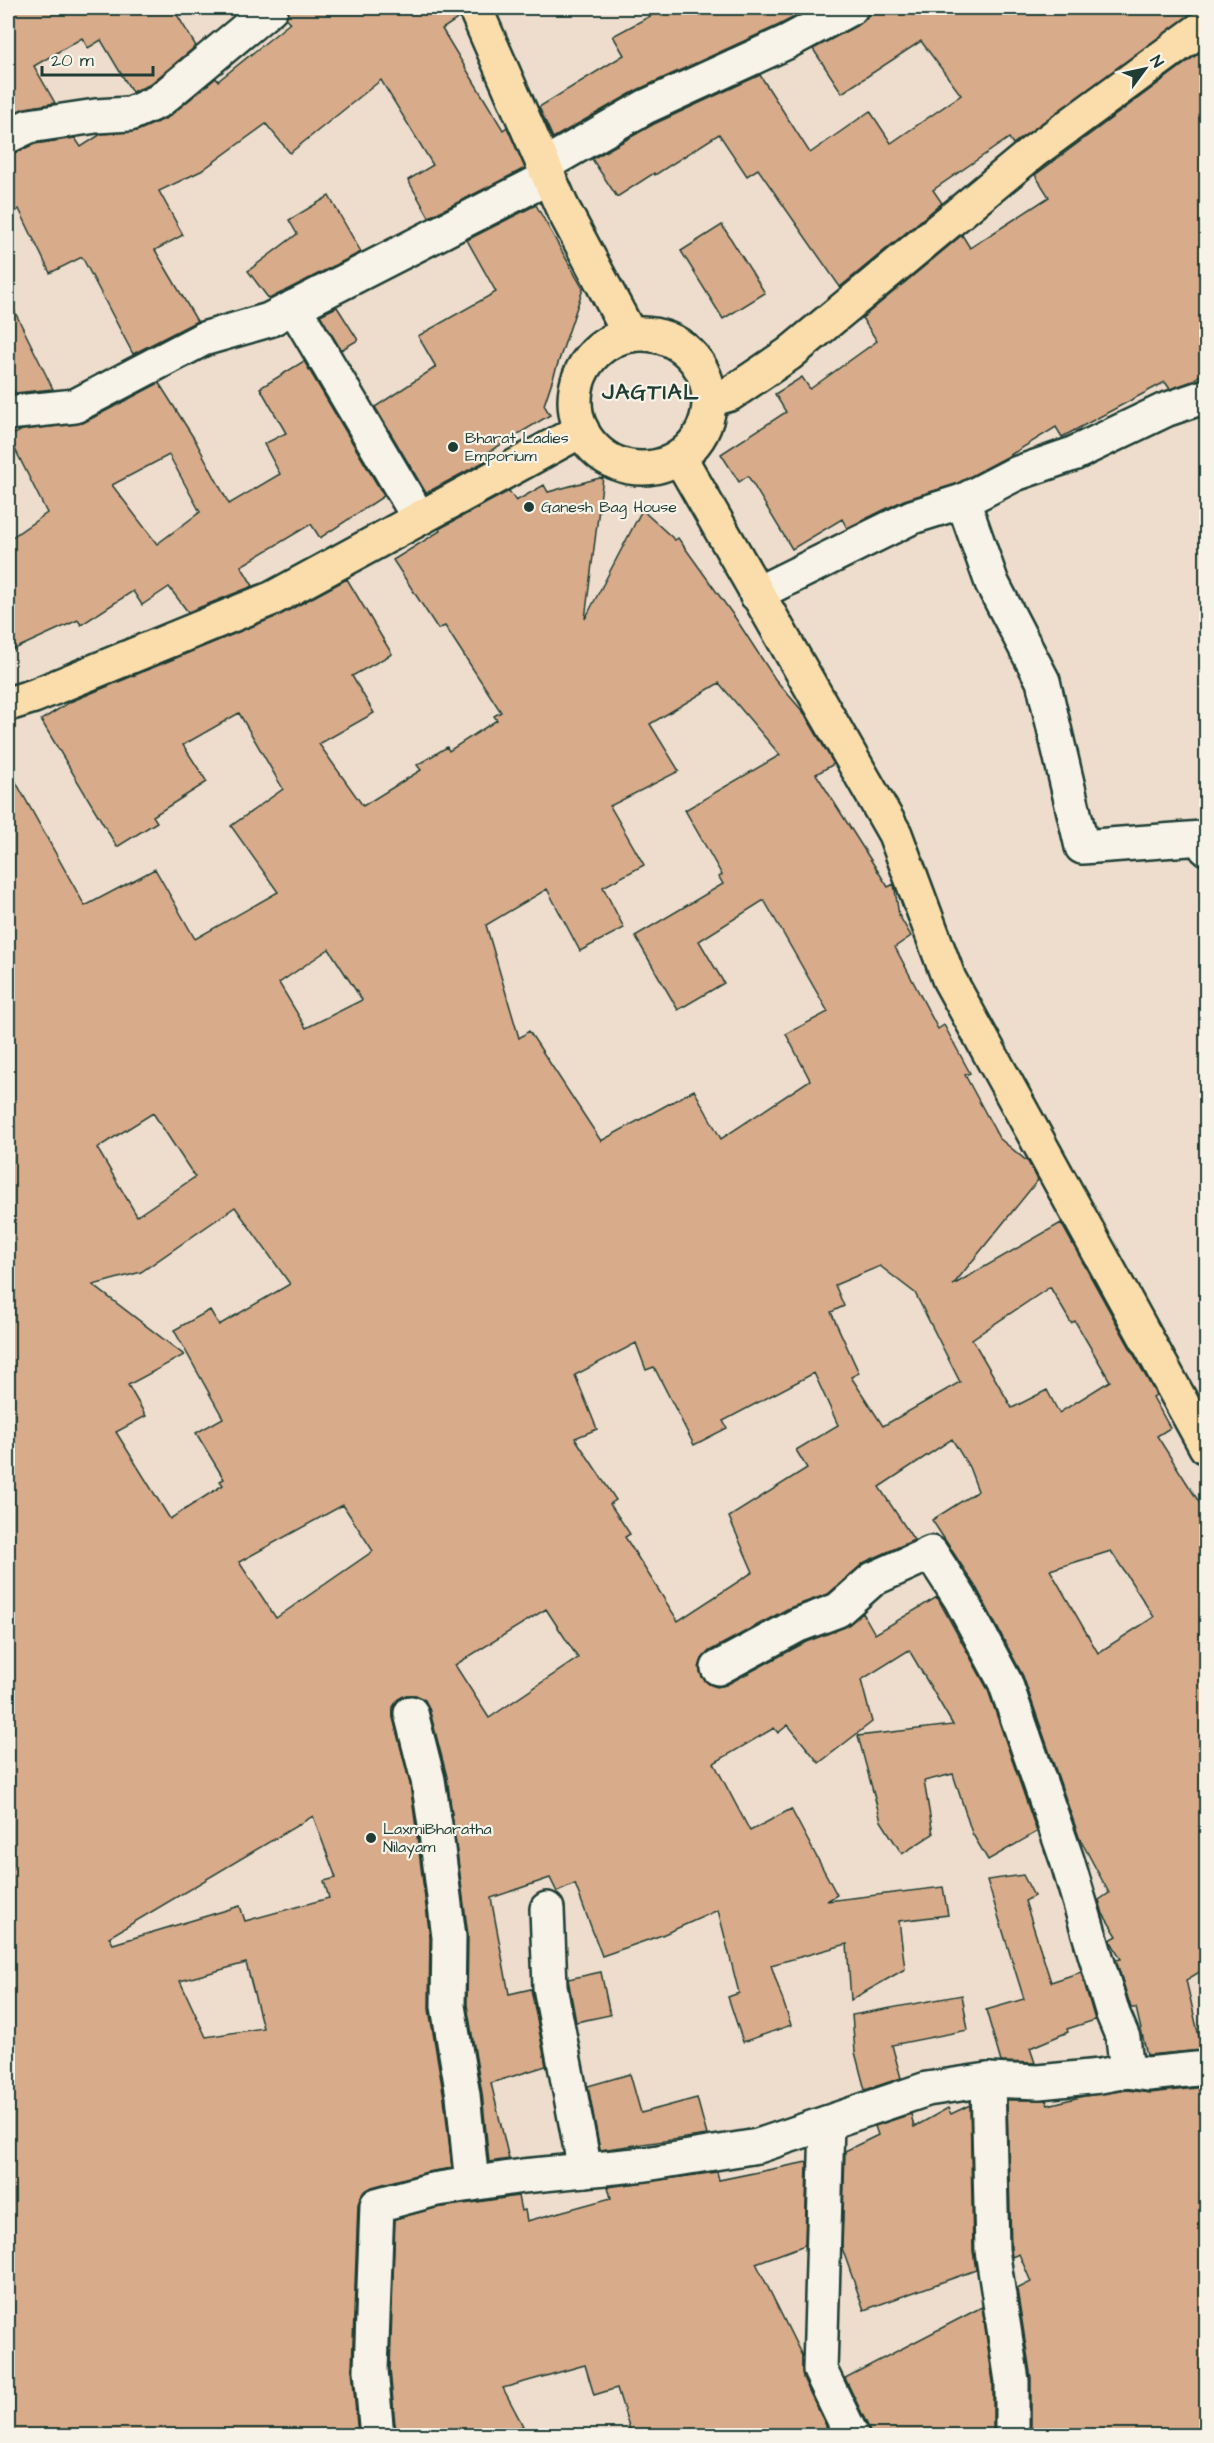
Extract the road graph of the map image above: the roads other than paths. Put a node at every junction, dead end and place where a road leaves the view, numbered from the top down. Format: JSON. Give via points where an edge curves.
{"nodes":[{"id":1,"x":271,"y":8,"type":"edge"},
{"id":2,"x":475,"y":8,"type":"edge"},
{"id":3,"x":851,"y":8,"type":"edge"},
{"id":4,"x":1206,"y":25,"type":"edge"},
{"id":5,"x":8,"y":136,"type":"edge"},
{"id":6,"x":547,"y":171,"type":"junction"},
{"id":7,"x":294,"y":307,"type":"junction"},
{"id":8,"x":630,"y":335,"type":"junction"},
{"id":9,"x":1206,"y":396,"type":"edge"},
{"id":10,"x":710,"y":400,"type":"junction"},
{"id":11,"x":8,"y":413,"type":"edge"},
{"id":12,"x":582,"y":430,"type":"junction"},
{"id":13,"x":680,"y":458,"type":"junction"},
{"id":14,"x":963,"y":501,"type":"junction"},
{"id":15,"x":419,"y":518,"type":"junction"},
{"id":16,"x":756,"y":594,"type":"junction"},
{"id":17,"x":8,"y":704,"type":"edge"},
{"id":18,"x":1206,"y":848,"type":"edge"},
{"id":19,"x":1206,"y":1447,"type":"edge"},
{"id":20,"x":718,"y":1668,"type":"dead end"},
{"id":21,"x":411,"y":1713,"type":"dead end"},
{"id":22,"x":547,"y":1909,"type":"dead end"},
{"id":23,"x":1206,"y":2068,"type":"edge"},
{"id":24,"x":1127,"y":2071,"type":"junction"},
{"id":25,"x":988,"y":2080,"type":"junction"},
{"id":26,"x":827,"y":2122,"type":"junction"},
{"id":27,"x":585,"y":2170,"type":"junction"},
{"id":28,"x":472,"y":2184,"type":"junction"},
{"id":29,"x":377,"y":2436,"type":"edge"},
{"id":30,"x":852,"y":2436,"type":"edge"},
{"id":31,"x":1012,"y":2436,"type":"edge"}],
"edges":[{"from":1,"to":5,"type":"street","via":[[159,101],[130,114],[29,126]]},
{"from":2,"to":6,"type":"main road"},
{"from":3,"to":6,"type":"street","via":[[645,107]]},
{"from":4,"to":10,"type":"main road","via":[[1033,152],[789,354],[730,394]]},
{"from":6,"to":7,"type":"street"},
{"from":6,"to":8,"type":"main road"},
{"from":7,"to":11,"type":"street","via":[[269,320],[203,339],[75,406]]},
{"from":7,"to":15,"type":"street"},
{"from":8,"to":10,"type":"main road","via":[[653,334],[675,342],[693,357],[705,377]]},
{"from":8,"to":12,"type":"main road","via":[[610,342],[582,370],[576,410]]},
{"from":9,"to":14,"type":"street","via":[[1165,410],[1073,454],[1015,474]]},
{"from":10,"to":13,"type":"main road","via":[[707,422],[696,442]]},
{"from":12,"to":13,"type":"main road","via":[[595,449],[614,462],[636,468],[659,467]]},
{"from":12,"to":15,"type":"main road"},
{"from":13,"to":16,"type":"main road"},
{"from":14,"to":16,"type":"street","via":[[912,517]]},
{"from":14,"to":18,"type":"street","via":[[992,584],[1043,681],[1082,847],[1202,837]]},
{"from":15,"to":17,"type":"main road","via":[[273,598]]},
{"from":16,"to":19,"type":"main road","via":[[895,834],[949,979]]},
{"from":20,"to":24,"type":"street","via":[[798,1625],[838,1610],[873,1579],[931,1553],[1005,1682],[1123,2038]]},
{"from":21,"to":28,"type":"street","via":[[435,1825],[449,1937],[448,2006]]},
{"from":22,"to":27,"type":"street","via":[[550,1987]]},
{"from":23,"to":24,"type":"street","via":[[1148,2074]]},
{"from":24,"to":25,"type":"street","via":[[1039,2082]]},
{"from":25,"to":26,"type":"street","via":[[927,2089]]},
{"from":25,"to":31,"type":"street","via":[[992,2250],[1012,2381]]},
{"from":26,"to":27,"type":"street","via":[[758,2146]]},
{"from":26,"to":30,"type":"street","via":[[820,2370]]},
{"from":27,"to":28,"type":"street"},
{"from":28,"to":29,"type":"street","via":[[376,2205],[371,2370]]}]}
